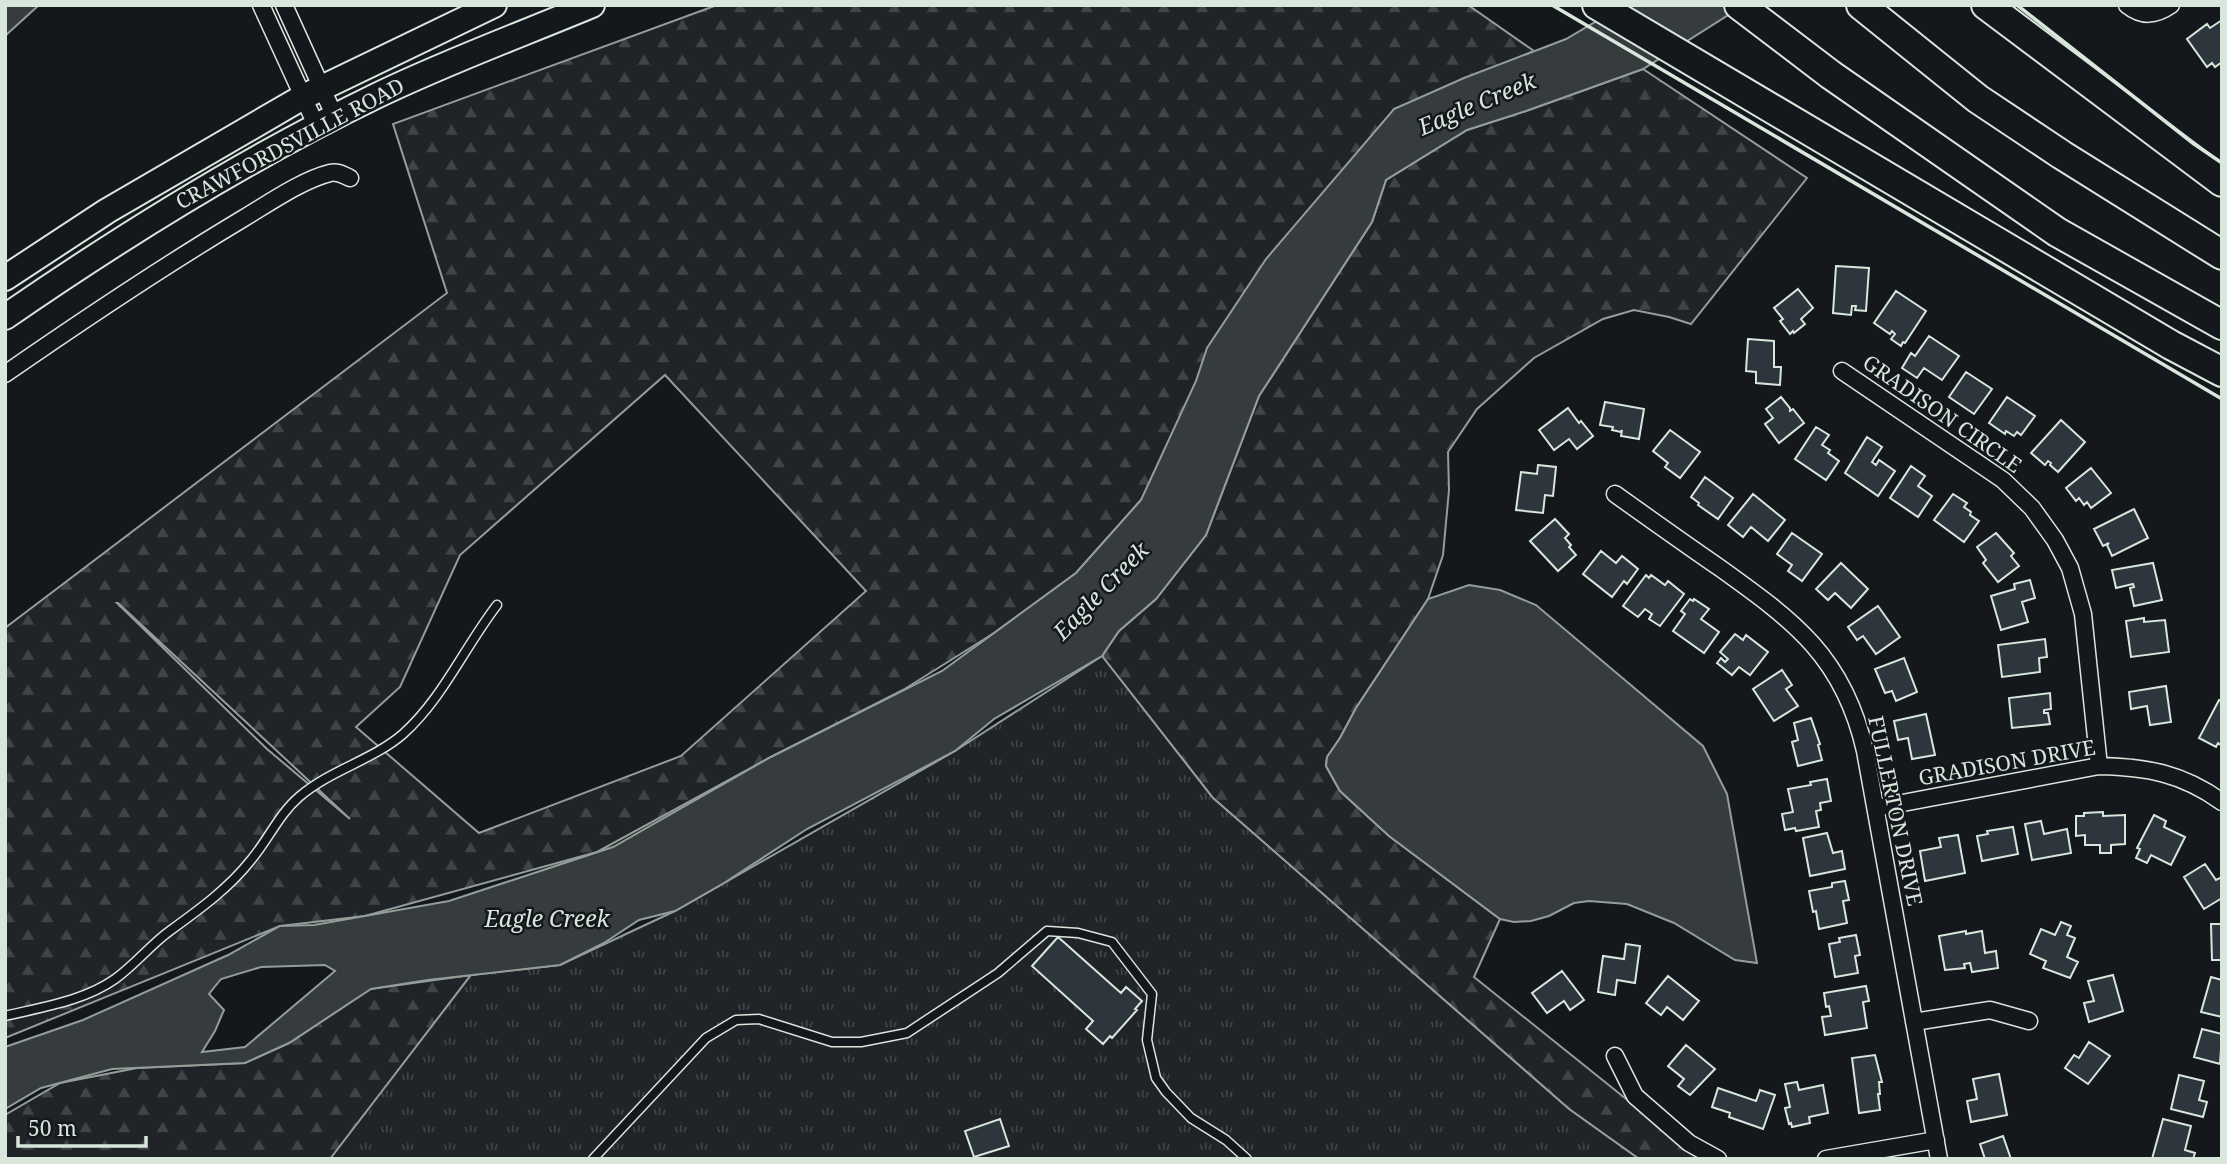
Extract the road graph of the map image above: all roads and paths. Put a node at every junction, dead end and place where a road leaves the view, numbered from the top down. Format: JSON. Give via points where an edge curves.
{"nodes":[{"id":1,"x":261,"y":5,"type":"edge"},
{"id":2,"x":284,"y":5,"type":"edge"},
{"id":3,"x":494,"y":5,"type":"edge"},
{"id":4,"x":592,"y":5,"type":"edge"},
{"id":5,"x":1597,"y":5,"type":"edge"},
{"id":6,"x":1739,"y":5,"type":"edge"},
{"id":7,"x":1861,"y":5,"type":"edge"},
{"id":8,"x":1986,"y":5,"type":"edge"},
{"id":9,"x":2127,"y":5,"type":"edge"},
{"id":10,"x":2171,"y":5,"type":"edge"},
{"id":11,"x":312,"y":93,"type":"junction"},
{"id":12,"x":326,"y":122,"type":"junction"},
{"id":13,"x":350,"y":178,"type":"dead end"},
{"id":14,"x":2222,"y":182,"type":"edge"},
{"id":15,"x":2222,"y":255,"type":"edge"},
{"id":16,"x":5,"y":278,"type":"edge"},
{"id":17,"x":5,"y":317,"type":"edge"},
{"id":18,"x":2222,"y":325,"type":"edge"},
{"id":19,"x":1842,"y":370,"type":"dead end"},
{"id":20,"x":2222,"y":372,"type":"edge"},
{"id":21,"x":5,"y":374,"type":"edge"},
{"id":22,"x":1615,"y":494,"type":"dead end"},
{"id":23,"x":497,"y":606,"type":"dead end"},
{"id":24,"x":2099,"y":766,"type":"junction"},
{"id":25,"x":2222,"y":802,"type":"edge"},
{"id":26,"x":1876,"y":808,"type":"junction"},
{"id":27,"x":5,"y":1016,"type":"edge"},
{"id":28,"x":2029,"y":1021,"type":"dead end"},
{"id":29,"x":1914,"y":1022,"type":"junction"},
{"id":30,"x":1615,"y":1056,"type":"dead end"},
{"id":31,"x":1936,"y":1140,"type":"junction"},
{"id":32,"x":593,"y":1159,"type":"edge"},
{"id":33,"x":1247,"y":1159,"type":"edge"},
{"id":34,"x":1718,"y":1159,"type":"edge"},
{"id":35,"x":1826,"y":1159,"type":"edge"},
{"id":36,"x":1939,"y":1159,"type":"edge"}],
"edges":[{"from":1,"to":11,"type":"street"},
{"from":2,"to":11,"type":"street"},
{"from":3,"to":11,"type":"main road","name":"CRAWFORDSVILLE ROAD"},
{"from":4,"to":12,"type":"main road","name":"CRAWFORDSVILLE ROAD","via":[[443,66]]},
{"from":5,"to":20,"type":"highway"},
{"from":6,"to":18,"type":"highway","via":[[1830,75],[2057,232]]},
{"from":7,"to":15,"type":"highway","via":[[1978,99]]},
{"from":8,"to":14,"type":"highway"},
{"from":9,"to":10,"type":"street","via":[[2146,15]]},
{"from":11,"to":12,"type":"street"},
{"from":11,"to":16,"type":"main road","name":"CRAWFORDSVILLE ROAD","via":[[107,211]]},
{"from":12,"to":17,"type":"main road","name":"CRAWFORDSVILLE ROAD","via":[[173,206]]},
{"from":13,"to":21,"type":"street","name":"CRAWFORDSVILLE ROAD","via":[[334,172],[321,176],[258,210],[101,307]]},
{"from":19,"to":24,"type":"street","name":"GRADISON CIRCLE","via":[[1997,476],[2032,508],[2055,540],[2070,568],[2083,614]]},
{"from":22,"to":26,"type":"street","name":"FULLERTON DRIVE","via":[[1775,607],[1815,646],[1841,685],[1857,721]]},
{"from":23,"to":27,"type":"lane","via":[[432,704],[414,723],[387,745],[297,798],[254,858],[213,898],[114,980],[57,1004]]},
{"from":24,"to":25,"type":"street","name":"GRADISON DRIVE","via":[[2161,772]]},
{"from":24,"to":26,"type":"street","name":"GRADISON DRIVE"},
{"from":26,"to":29,"type":"street","name":"FULLERTON DRIVE"},
{"from":28,"to":29,"type":"street","via":[[1990,1010]]},
{"from":29,"to":31,"type":"street","name":"FULLERTON DRIVE"},
{"from":30,"to":34,"type":"street","via":[[1635,1096],[1689,1143]]},
{"from":31,"to":35,"type":"street"},
{"from":31,"to":36,"type":"street","name":"FULLERTON DRIVE"},
{"from":32,"to":33,"type":"lane","via":[[706,1038],[736,1020],[759,1019],[832,1042],[907,1033],[998,974],[1047,931],[1112,942],[1152,993],[1147,1040],[1156,1078],[1191,1118]]}]}
